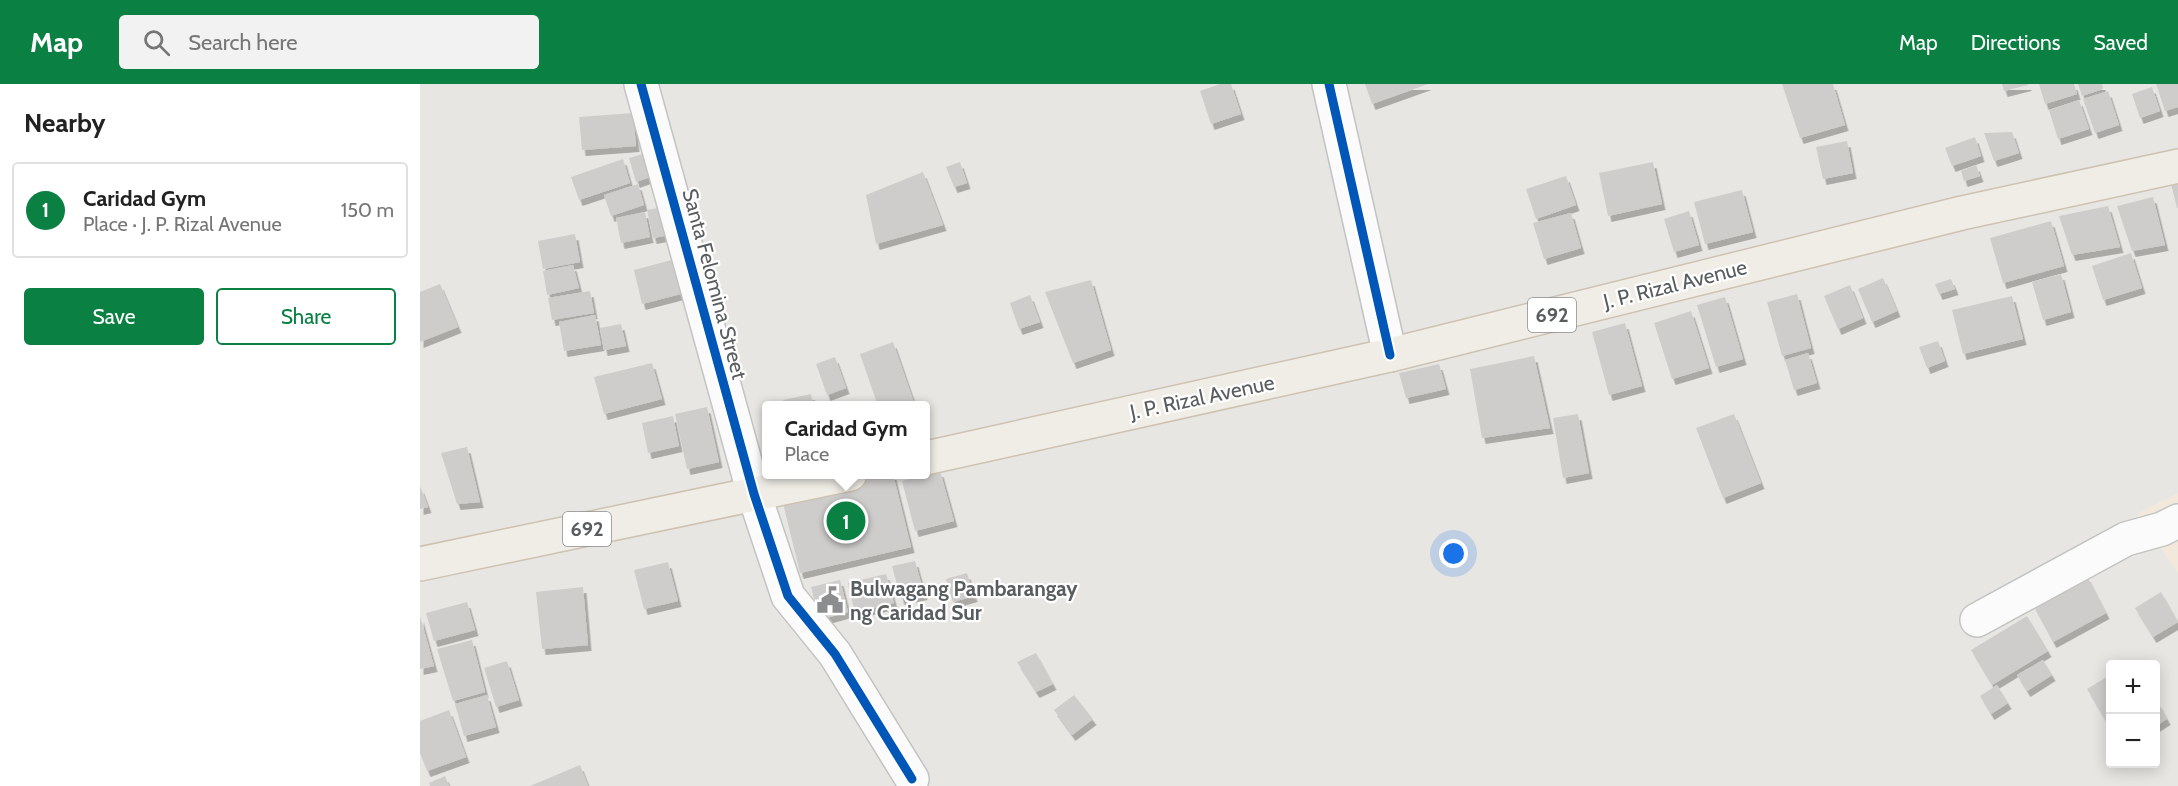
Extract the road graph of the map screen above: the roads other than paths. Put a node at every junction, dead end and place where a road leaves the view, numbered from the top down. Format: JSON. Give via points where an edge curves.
{"nodes":[{"id":1,"x":641,"y":84,"type":"edge"},
{"id":2,"x":1329,"y":84,"type":"edge"},
{"id":3,"x":2178,"y":166,"type":"edge"},
{"id":4,"x":1390,"y":355,"type":"junction"},
{"id":5,"x":930,"y":457,"type":"edge"},
{"id":6,"x":826,"y":479,"type":"edge"},
{"id":7,"x":754,"y":494,"type":"junction"},
{"id":8,"x":2178,"y":521,"type":"edge"},
{"id":9,"x":420,"y":564,"type":"edge"},
{"id":10,"x":1977,"y":620,"type":"dead end"},
{"id":11,"x":912,"y":779,"type":"dead end"}],
"edges":[{"from":1,"to":7,"type":"street","name":"Santa Felomina Street"},
{"from":2,"to":4,"type":"street"},
{"from":3,"to":4,"type":"main road","name":"J. P. Rizal Avenue","number":"692","via":[[1962,213]]},
{"from":4,"to":5,"type":"main road","name":"J. P. Rizal Avenue","number":"692"},
{"from":6,"to":7,"type":"main road","number":"692"},
{"from":7,"to":9,"type":"main road","number":"692"},
{"from":7,"to":11,"type":"street","name":"Santa Felomina Street","via":[[788,596],[835,654]]},
{"from":8,"to":10,"type":"street","via":[[2126,539]]}]}
